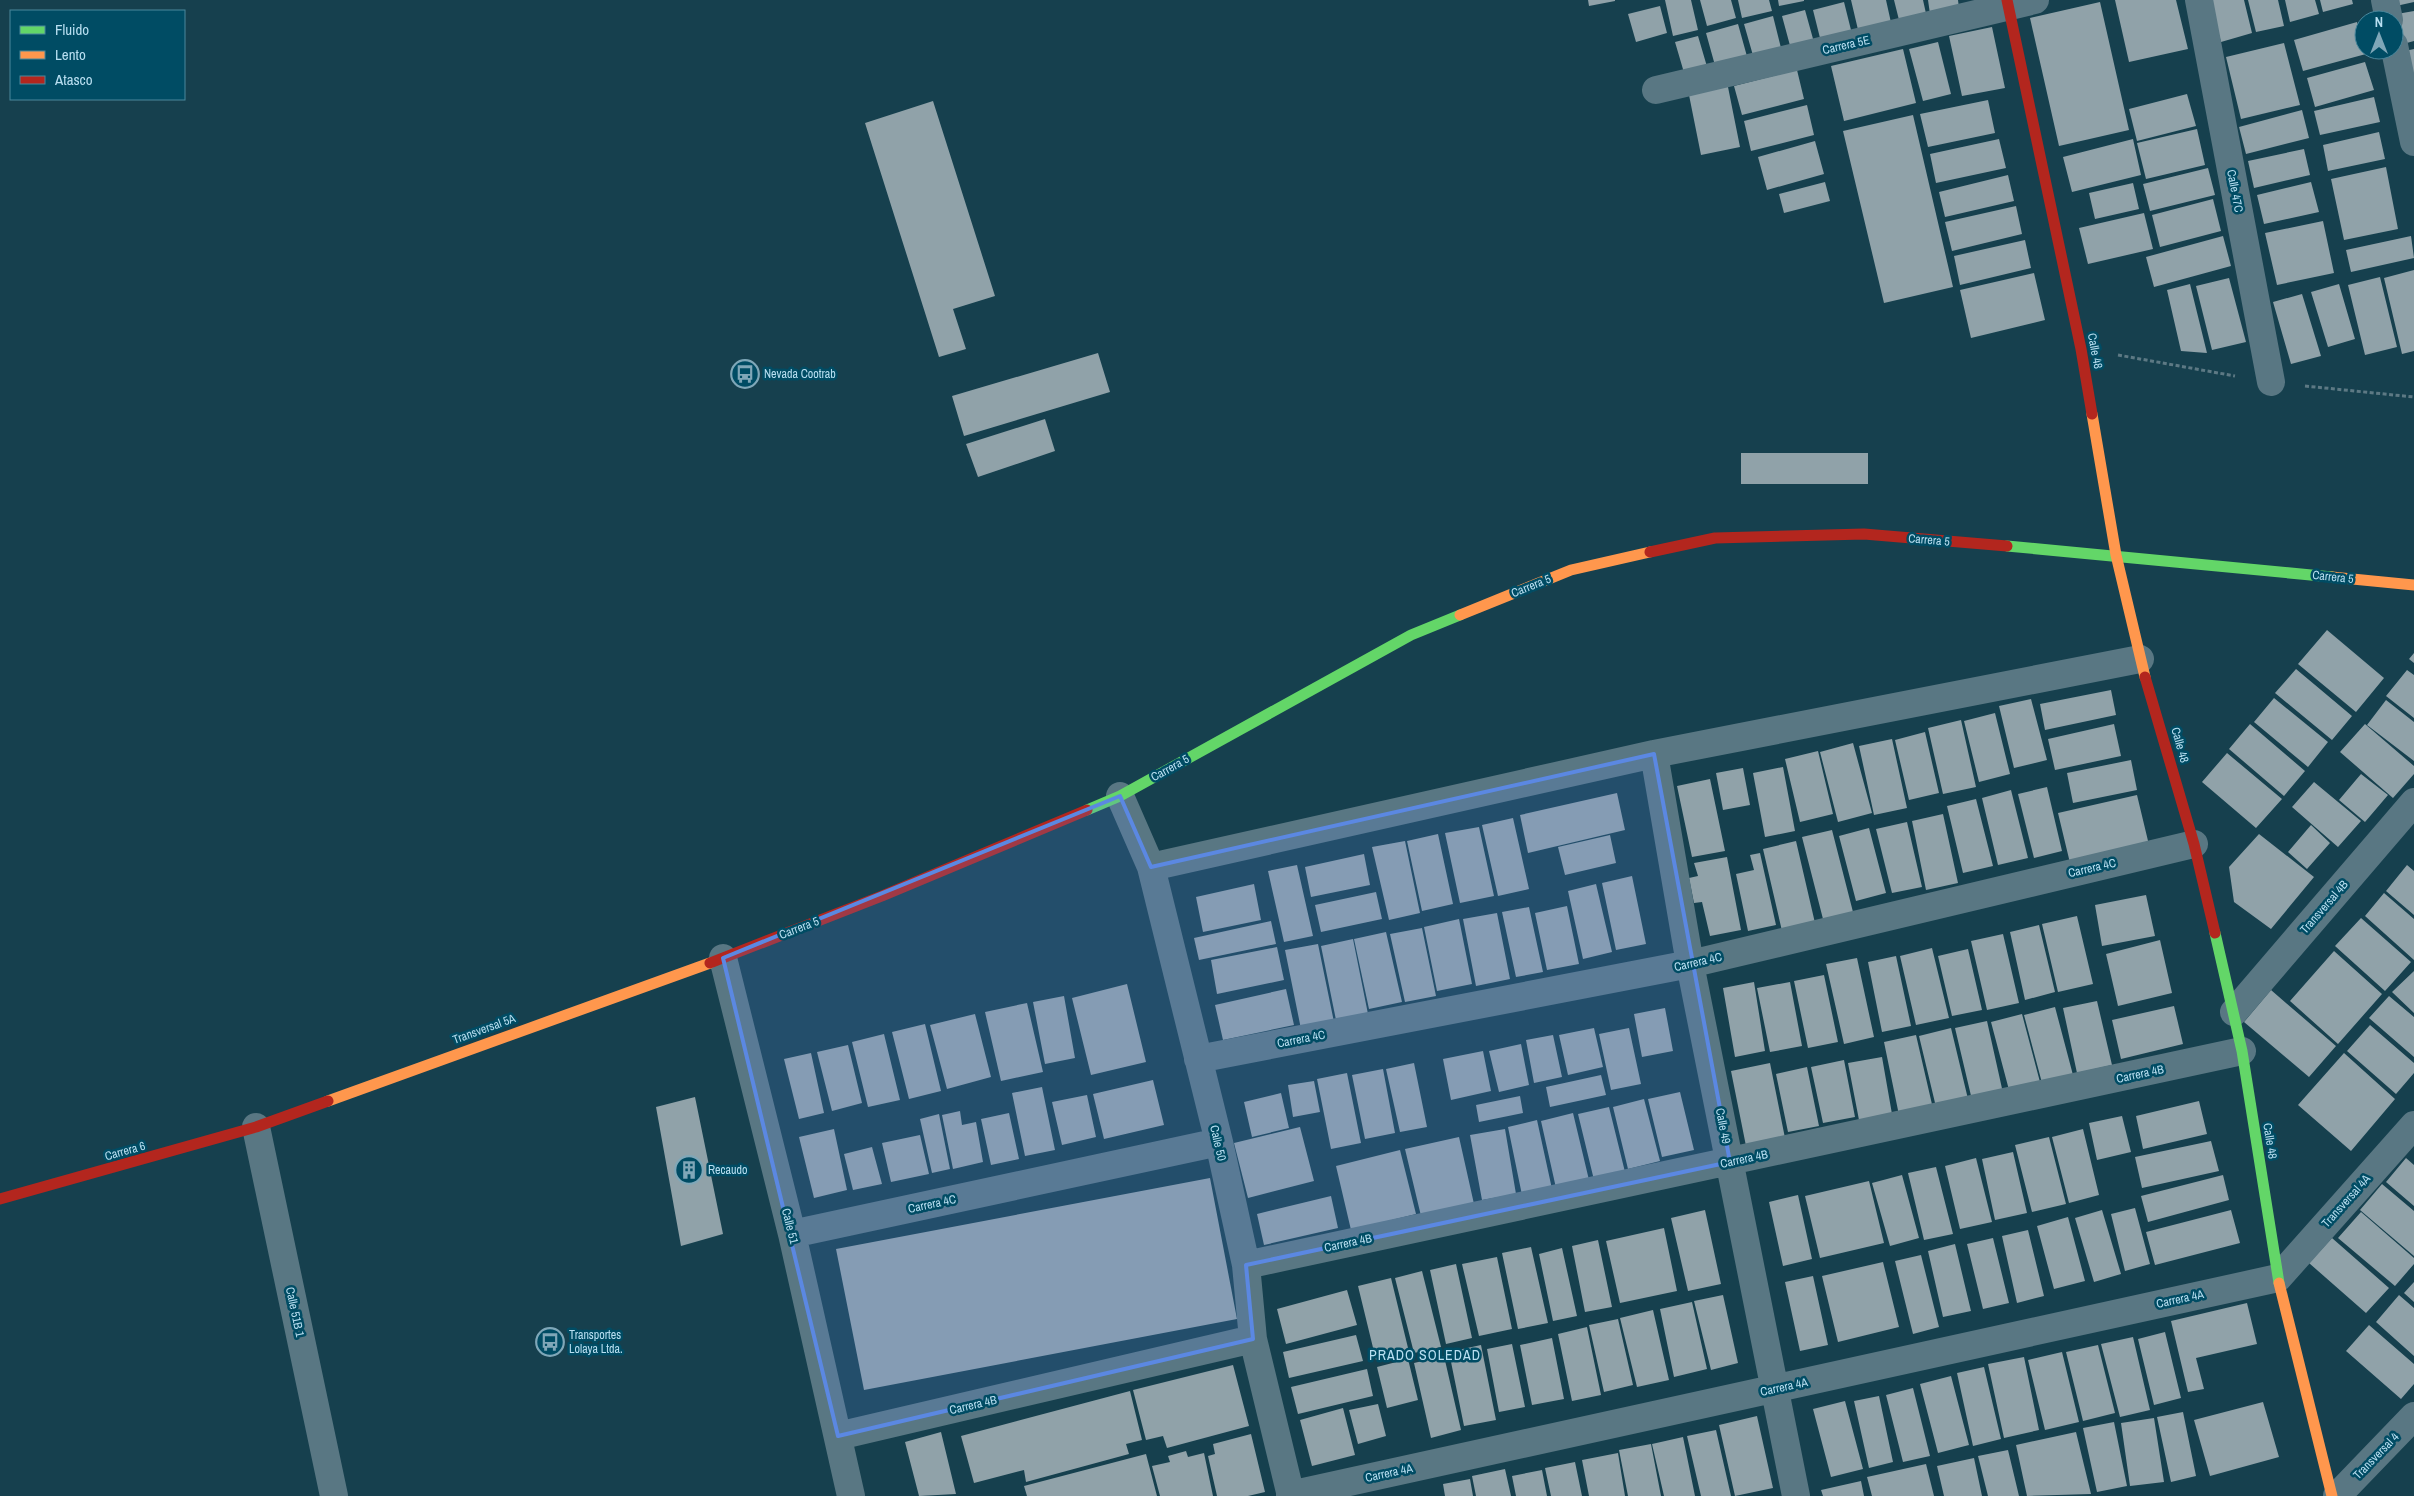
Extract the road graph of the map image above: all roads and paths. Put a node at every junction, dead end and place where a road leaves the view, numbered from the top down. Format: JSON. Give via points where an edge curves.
{"nodes":[{"id":1,"x":2035,"y":0,"type":"edge"},
{"id":2,"x":2199,"y":0,"type":"edge"},
{"id":3,"x":2008,"y":3,"type":"edge"},
{"id":4,"x":2397,"y":60,"type":"edge"},
{"id":5,"x":1656,"y":90,"type":"dead end"},
{"id":6,"x":2414,"y":142,"type":"edge"},
{"id":7,"x":2271,"y":382,"type":"dead end"},
{"id":8,"x":2116,"y":555,"type":"junction"},
{"id":9,"x":2414,"y":585,"type":"edge"},
{"id":10,"x":2140,"y":659,"type":"junction"},
{"id":11,"x":1654,"y":754,"type":"junction"},
{"id":12,"x":1120,"y":796,"type":"junction"},
{"id":13,"x":2414,"y":802,"type":"edge"},
{"id":14,"x":2194,"y":844,"type":"junction"},
{"id":15,"x":1151,"y":867,"type":"junction"},
{"id":16,"x":723,"y":958,"type":"junction"},
{"id":17,"x":1690,"y":964,"type":"junction"},
{"id":18,"x":2234,"y":1012,"type":"junction"},
{"id":19,"x":2242,"y":1052,"type":"junction"},
{"id":20,"x":1198,"y":1059,"type":"junction"},
{"id":21,"x":2414,"y":1125,"type":"edge"},
{"id":22,"x":256,"y":1127,"type":"junction"},
{"id":23,"x":1219,"y":1142,"type":"junction"},
{"id":24,"x":1730,"y":1162,"type":"junction"},
{"id":25,"x":0,"y":1199,"type":"edge"},
{"id":26,"x":792,"y":1234,"type":"junction"},
{"id":27,"x":1246,"y":1265,"type":"junction"},
{"id":28,"x":2278,"y":1278,"type":"junction"},
{"id":29,"x":1253,"y":1339,"type":"junction"},
{"id":30,"x":1776,"y":1388,"type":"junction"},
{"id":31,"x":2414,"y":1416,"type":"edge"},
{"id":32,"x":838,"y":1436,"type":"junction"},
{"id":33,"x":1290,"y":1495,"type":"edge"},
{"id":34,"x":334,"y":1496,"type":"edge"},
{"id":35,"x":851,"y":1496,"type":"edge"},
{"id":36,"x":1796,"y":1496,"type":"edge"},
{"id":37,"x":2332,"y":1496,"type":"edge"},
{"id":38,"x":2337,"y":1496,"type":"edge"}],
"edges":[{"from":1,"to":3,"type":"street","name":"Carrera 5E"},
{"from":2,"to":7,"type":"street","name":"Calle 47C"},
{"from":3,"to":5,"type":"street","name":"Carrera 5E"},
{"from":3,"to":8,"type":"main road","name":"Calle 48","via":[[2081,349]]},
{"from":4,"to":6,"type":"street"},
{"from":8,"to":9,"type":"main road","name":"Carrera 5"},
{"from":8,"to":10,"type":"main road","name":"Calle 48"},
{"from":8,"to":12,"type":"main road","name":"Carrera 5","via":[[1864,534],[1715,538],[1571,570],[1410,635]]},
{"from":10,"to":11,"type":"street"},
{"from":10,"to":14,"type":"main road","name":"Calle 48"},
{"from":11,"to":15,"type":"street"},
{"from":11,"to":17,"type":"street","name":"Calle 49"},
{"from":12,"to":15,"type":"street","name":"Calle 50"},
{"from":12,"to":16,"type":"main road","name":"Carrera 5","via":[[882,896]]},
{"from":13,"to":18,"type":"street","name":"Transversal 4B"},
{"from":14,"to":17,"type":"street","name":"Carrera 4C"},
{"from":14,"to":18,"type":"main road","name":"Calle 48"},
{"from":15,"to":20,"type":"street","name":"Calle 50"},
{"from":16,"to":22,"type":"main road","name":"Transversal 5A"},
{"from":16,"to":26,"type":"street","name":"Calle 51"},
{"from":17,"to":20,"type":"street","name":"Carrera 4C"},
{"from":17,"to":24,"type":"street","name":"Calle 49"},
{"from":18,"to":19,"type":"main road","name":"Calle 48"},
{"from":19,"to":24,"type":"street","name":"Carrera 4B"},
{"from":19,"to":28,"type":"main road","name":"Calle 48"},
{"from":20,"to":23,"type":"street","name":"Calle 50"},
{"from":21,"to":28,"type":"street","name":"Transversal 4A"},
{"from":22,"to":25,"type":"main road","name":"Carrera 6"},
{"from":22,"to":34,"type":"street","name":"Calle 51B 1"},
{"from":23,"to":26,"type":"street","name":"Carrera 4C"},
{"from":23,"to":27,"type":"street","name":"Calle 50"},
{"from":24,"to":27,"type":"street","name":"Carrera 4B"},
{"from":24,"to":30,"type":"street","name":"Calle 49"},
{"from":26,"to":32,"type":"street","name":"Calle 51"},
{"from":27,"to":29,"type":"street","name":"Calle 50"},
{"from":28,"to":30,"type":"street","name":"Carrera 4A"},
{"from":28,"to":37,"type":"main road","name":"Calle 48"},
{"from":29,"to":32,"type":"street","name":"Carrera 4B"},
{"from":29,"to":33,"type":"street","name":"Calle 50"},
{"from":30,"to":33,"type":"street","name":"Carrera 4A"},
{"from":30,"to":36,"type":"street","name":"Calle 49"},
{"from":31,"to":38,"type":"street","name":"Transversal 4"},
{"from":32,"to":35,"type":"street","name":"Calle 51"}]}
